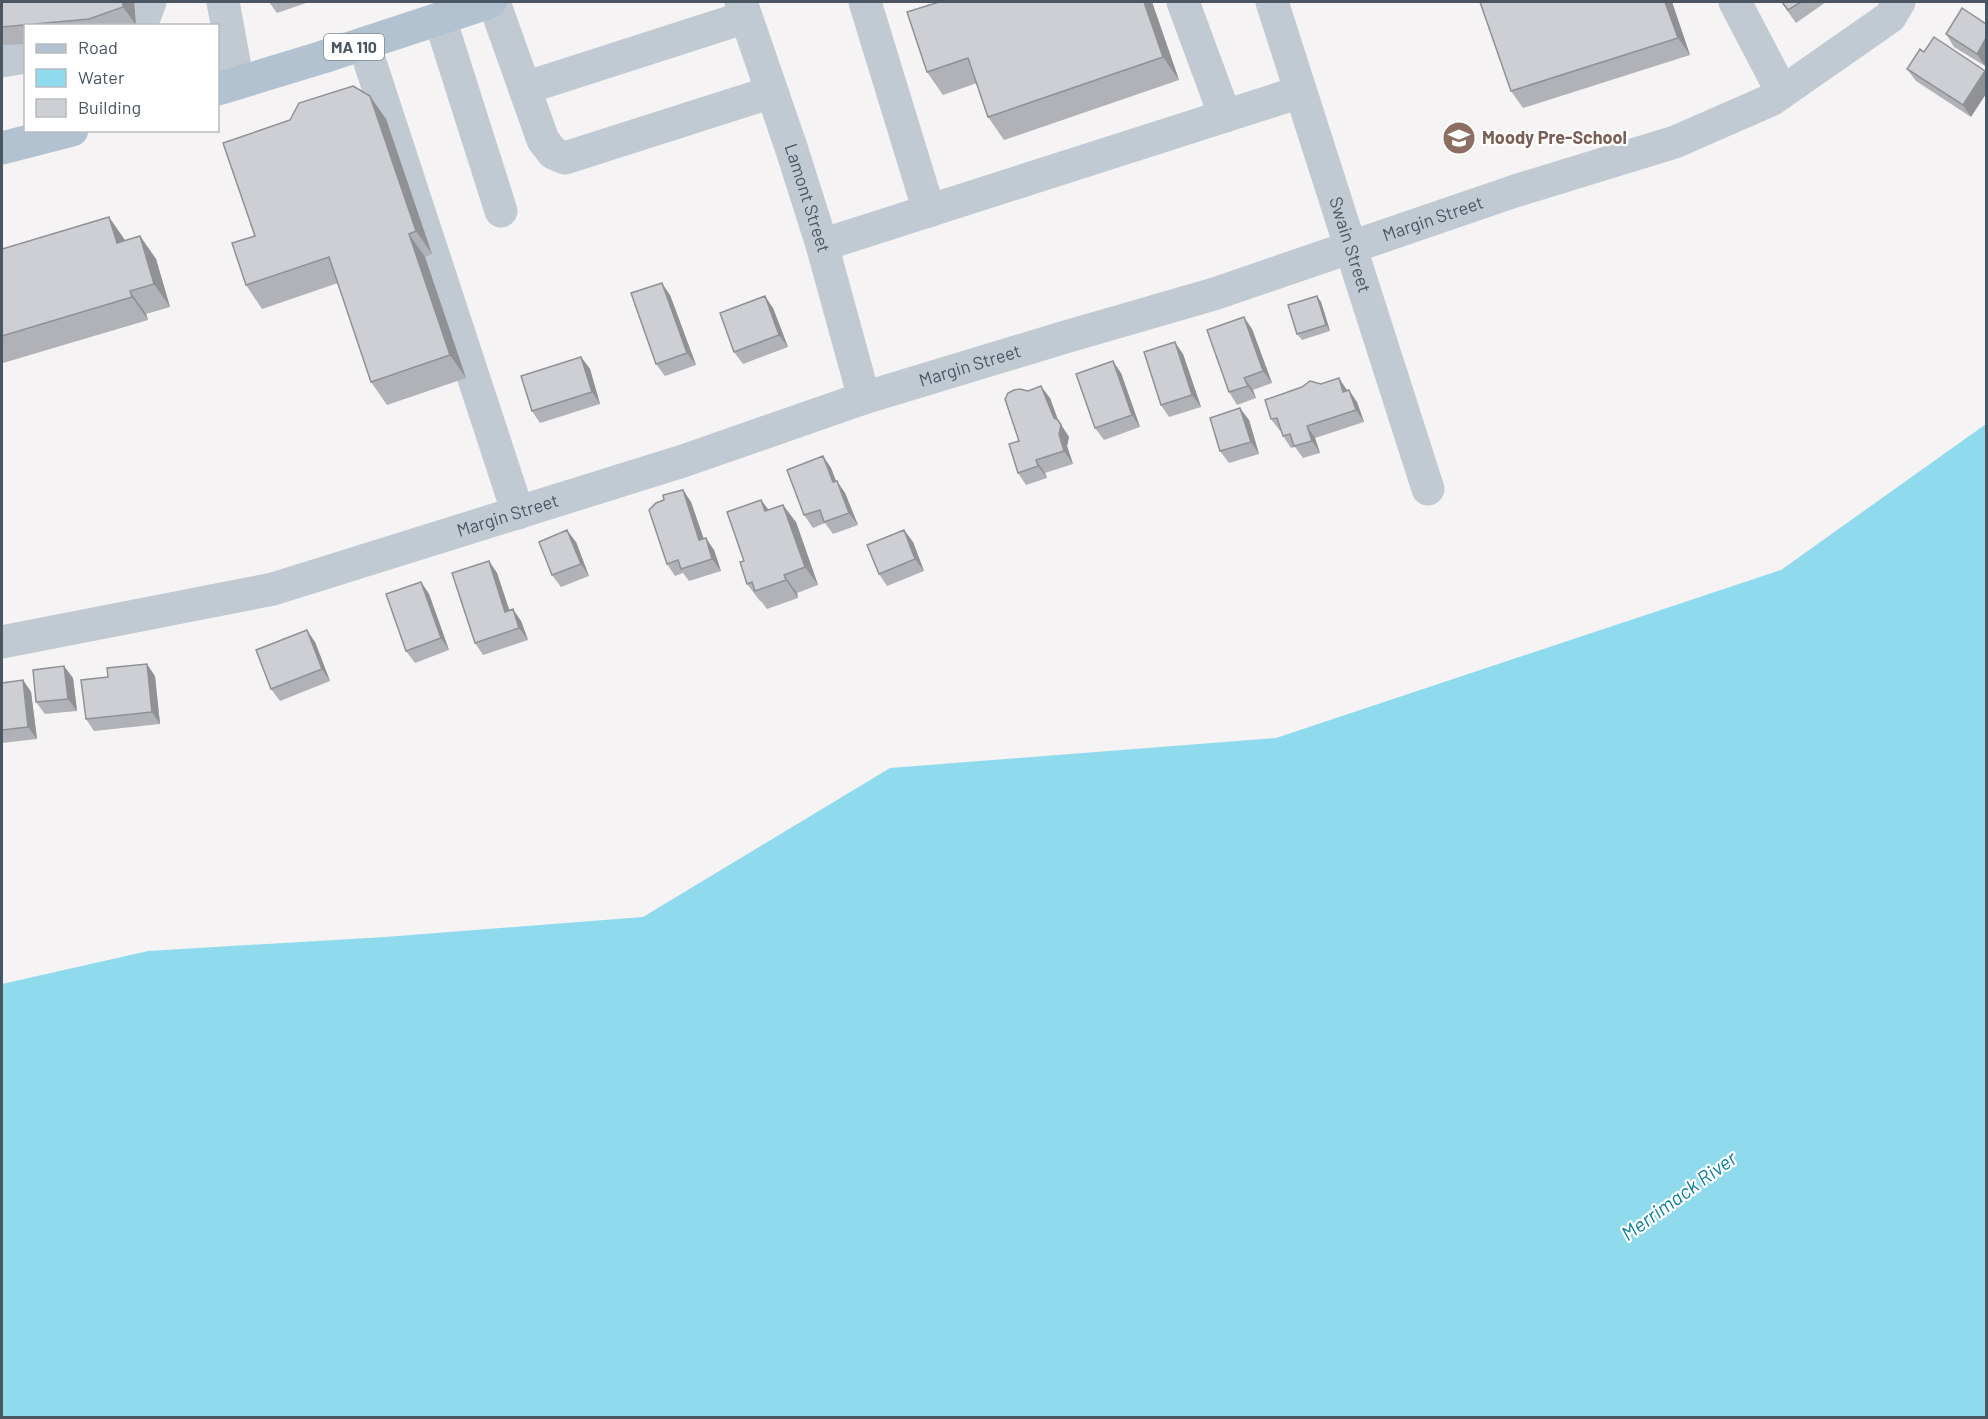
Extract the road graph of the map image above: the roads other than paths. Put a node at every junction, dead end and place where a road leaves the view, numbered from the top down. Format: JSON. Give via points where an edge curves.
{"nodes":[{"id":1,"x":150,"y":2,"type":"edge"},
{"id":2,"x":223,"y":2,"type":"edge"},
{"id":3,"x":492,"y":2,"type":"edge"},
{"id":4,"x":865,"y":2,"type":"edge"},
{"id":5,"x":1183,"y":2,"type":"edge"},
{"id":6,"x":1272,"y":2,"type":"edge"},
{"id":7,"x":1735,"y":2,"type":"edge"},
{"id":8,"x":1899,"y":2,"type":"edge"},
{"id":9,"x":743,"y":9,"type":"edge"},
{"id":10,"x":440,"y":19,"type":"junction"},
{"id":11,"x":142,"y":24,"type":"edge"},
{"id":12,"x":364,"y":44,"type":"junction"},
{"id":13,"x":24,"y":57,"type":"edge"},
{"id":14,"x":2,"y":61,"type":"edge"},
{"id":15,"x":228,"y":86,"type":"edge"},
{"id":16,"x":525,"y":88,"type":"junction"},
{"id":17,"x":772,"y":92,"type":"junction"},
{"id":18,"x":1300,"y":92,"type":"junction"},
{"id":19,"x":1782,"y":92,"type":"junction"},
{"id":20,"x":1225,"y":116,"type":"junction"},
{"id":21,"x":64,"y":132,"type":"edge"},
{"id":22,"x":2,"y":148,"type":"edge"},
{"id":23,"x":501,"y":211,"type":"dead end"},
{"id":24,"x":929,"y":211,"type":"junction"},
{"id":25,"x":822,"y":245,"type":"junction"},
{"id":26,"x":1350,"y":248,"type":"junction"},
{"id":27,"x":864,"y":398,"type":"junction"},
{"id":28,"x":1428,"y":489,"type":"dead end"},
{"id":29,"x":518,"y":513,"type":"junction"},
{"id":30,"x":2,"y":642,"type":"edge"}],
"edges":[{"from":1,"to":11,"type":"street"},
{"from":2,"to":15,"type":"street"},
{"from":3,"to":10,"type":"main road","number":"MA 110"},
{"from":3,"to":16,"type":"street"},
{"from":4,"to":24,"type":"street"},
{"from":5,"to":20,"type":"street"},
{"from":6,"to":18,"type":"street","name":"Swain Street"},
{"from":7,"to":19,"type":"street"},
{"from":8,"to":19,"type":"street","name":"Margin Street","via":[[1890,17]]},
{"from":9,"to":16,"type":"street"},
{"from":9,"to":17,"type":"street","name":"Lamont Street"},
{"from":10,"to":12,"type":"main road","number":"MA 110"},
{"from":10,"to":23,"type":"street"},
{"from":12,"to":15,"type":"main road","number":"MA 110"},
{"from":12,"to":29,"type":"street"},
{"from":13,"to":14,"type":"street"},
{"from":16,"to":17,"type":"street","via":[[543,140],[553,153],[565,158]]},
{"from":17,"to":25,"type":"street","name":"Lamont Street"},
{"from":18,"to":20,"type":"street"},
{"from":18,"to":26,"type":"street","name":"Swain Street"},
{"from":19,"to":26,"type":"street","name":"Margin Street","via":[[1675,142],[1515,191]]},
{"from":20,"to":24,"type":"street"},
{"from":21,"to":22,"type":"main road"},
{"from":24,"to":25,"type":"street"},
{"from":25,"to":27,"type":"street","name":"Lamont Street"},
{"from":26,"to":27,"type":"street","name":"Margin Street","via":[[1214,294]]},
{"from":26,"to":28,"type":"street","name":"Swain Street"},
{"from":27,"to":29,"type":"street","name":"Margin Street"},
{"from":29,"to":30,"type":"street","name":"Margin Street","via":[[273,589]]}]}
